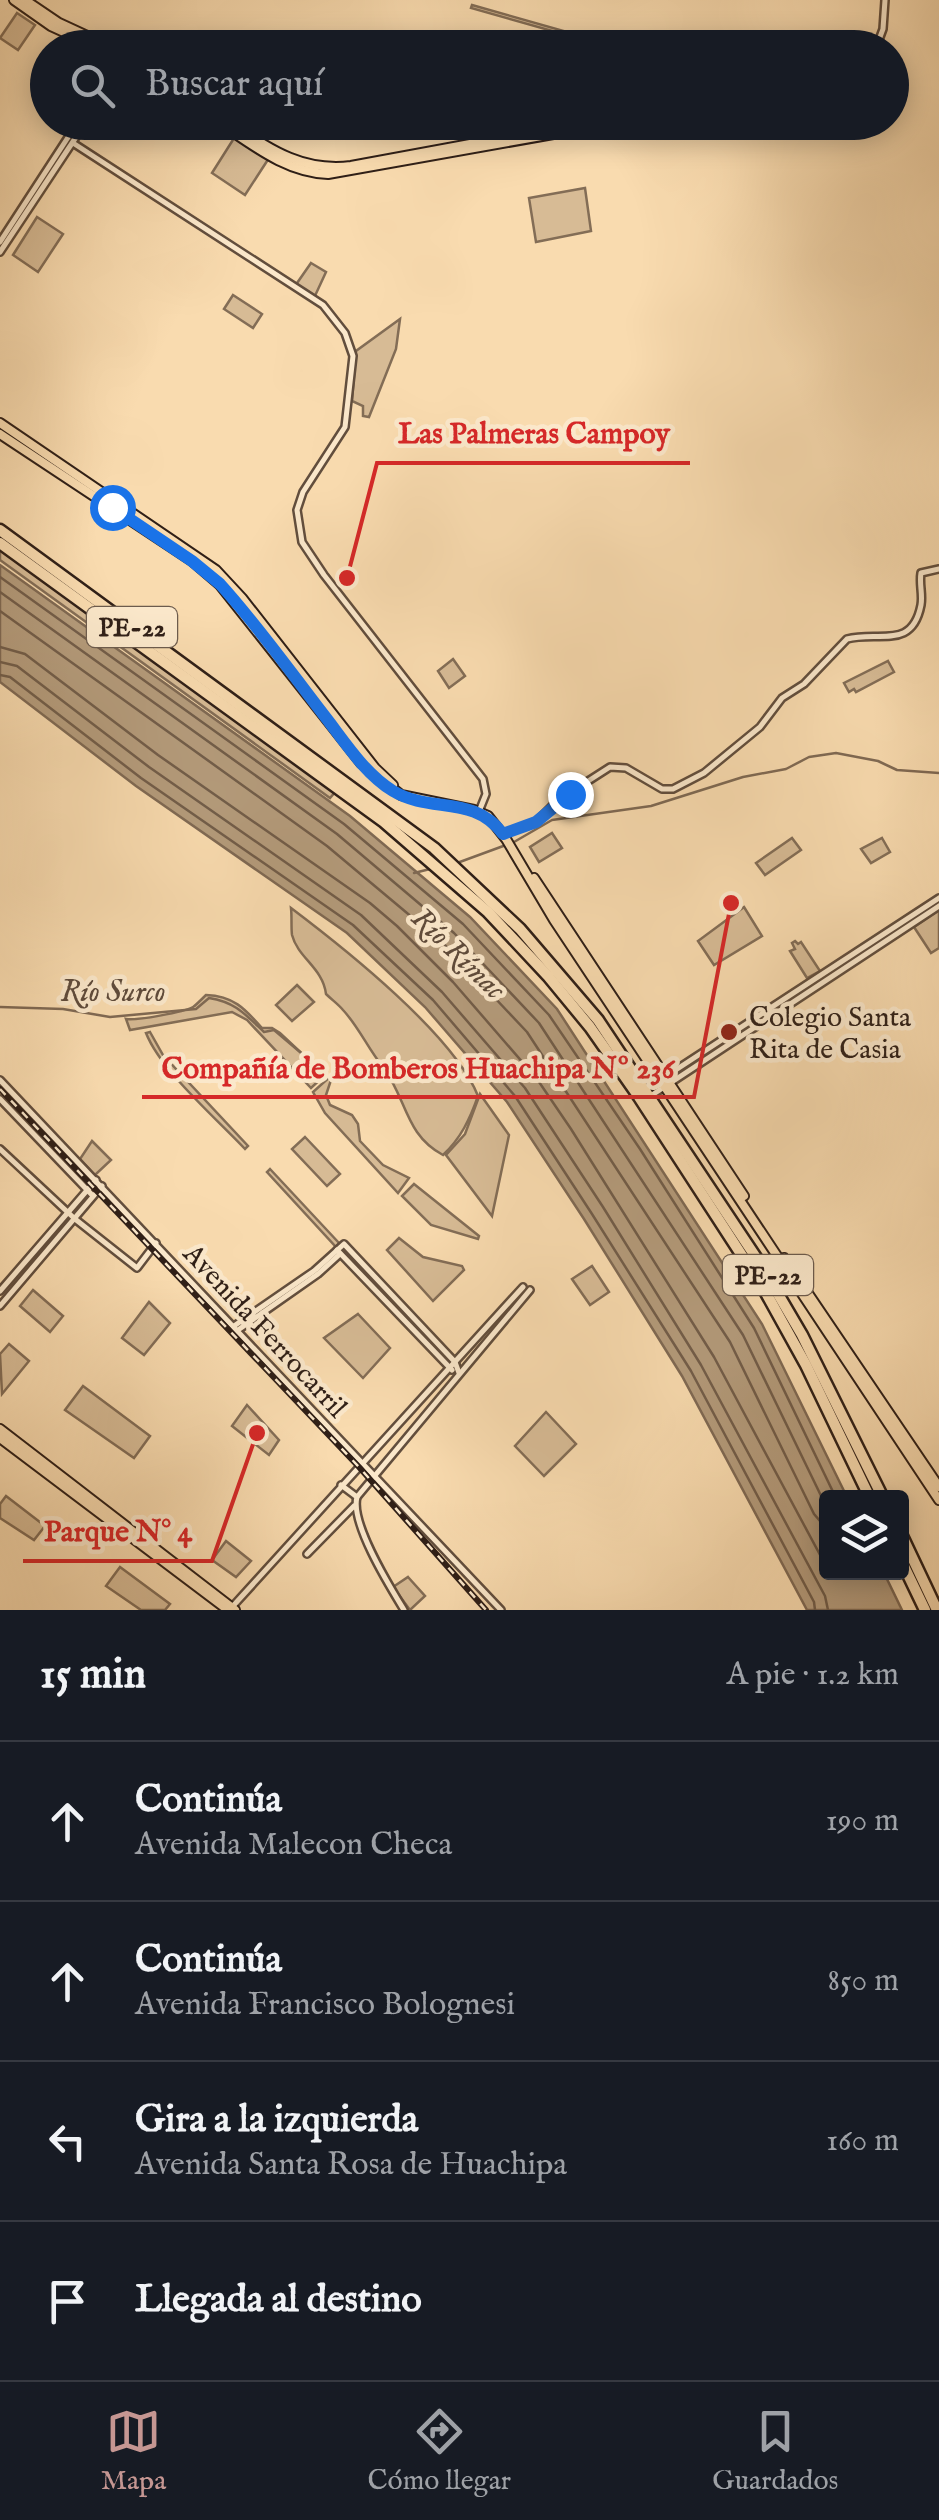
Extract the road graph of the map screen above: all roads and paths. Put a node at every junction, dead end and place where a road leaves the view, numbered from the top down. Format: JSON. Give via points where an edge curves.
{"nodes":[{"id":1,"x":14,"y":0,"type":"edge"},
{"id":2,"x":25,"y":0,"type":"edge"},
{"id":3,"x":885,"y":0,"type":"edge"},
{"id":4,"x":61,"y":30,"type":"edge"},
{"id":5,"x":74,"y":30,"type":"edge"},
{"id":6,"x":884,"y":30,"type":"edge"},
{"id":7,"x":70,"y":140,"type":"edge"},
{"id":8,"x":74,"y":140,"type":"edge"},
{"id":9,"x":247,"y":140,"type":"edge"},
{"id":10,"x":256,"y":140,"type":"edge"},
{"id":11,"x":491,"y":140,"type":"edge"},
{"id":12,"x":520,"y":140,"type":"edge"},
{"id":13,"x":72,"y":144,"type":"junction"},
{"id":14,"x":0,"y":242,"type":"edge"},
{"id":15,"x":0,"y":252,"type":"edge"},
{"id":16,"x":0,"y":423,"type":"edge"},
{"id":17,"x":0,"y":434,"type":"edge"},
{"id":18,"x":0,"y":530,"type":"edge"},
{"id":19,"x":0,"y":543,"type":"edge"},
{"id":20,"x":195,"y":558,"type":"junction"},
{"id":21,"x":939,"y":569,"type":"edge"},
{"id":22,"x":480,"y":809,"type":"junction"},
{"id":23,"x":505,"y":836,"type":"junction"},
{"id":24,"x":436,"y":857,"type":"junction"},
{"id":25,"x":939,"y":898,"type":"edge"},
{"id":26,"x":939,"y":906,"type":"edge"},
{"id":27,"x":614,"y":1052,"type":"junction"},
{"id":28,"x":0,"y":1080,"type":"edge"},
{"id":29,"x":665,"y":1082,"type":"junction"},
{"id":30,"x":647,"y":1094,"type":"junction"},
{"id":31,"x":0,"y":1099,"type":"edge"},
{"id":32,"x":0,"y":1149,"type":"edge"},
{"id":33,"x":696,"y":1176,"type":"junction"},
{"id":34,"x":96,"y":1180,"type":"junction"},
{"id":35,"x":102,"y":1186,"type":"junction"},
{"id":36,"x":87,"y":1190,"type":"junction"},
{"id":37,"x":93,"y":1196,"type":"junction"},
{"id":38,"x":68,"y":1212,"type":"junction"},
{"id":39,"x":75,"y":1218,"type":"junction"},
{"id":40,"x":156,"y":1243,"type":"junction"},
{"id":41,"x":339,"y":1252,"type":"junction"},
{"id":42,"x":0,"y":1291,"type":"edge"},
{"id":43,"x":0,"y":1306,"type":"edge"},
{"id":44,"x":821,"y":1318,"type":"junction"},
{"id":45,"x":236,"y":1328,"type":"junction"},
{"id":46,"x":455,"y":1362,"type":"junction"},
{"id":47,"x":449,"y":1368,"type":"junction"},
{"id":48,"x":459,"y":1373,"type":"junction"},
{"id":49,"x":0,"y":1429,"type":"edge"},
{"id":50,"x":0,"y":1438,"type":"edge"},
{"id":51,"x":364,"y":1462,"type":"junction"},
{"id":52,"x":375,"y":1474,"type":"junction"},
{"id":53,"x":341,"y":1485,"type":"junction"},
{"id":54,"x":939,"y":1487,"type":"edge"},
{"id":55,"x":866,"y":1490,"type":"edge"},
{"id":56,"x":879,"y":1490,"type":"edge"},
{"id":57,"x":357,"y":1497,"type":"junction"},
{"id":58,"x":939,"y":1499,"type":"edge"},
{"id":59,"x":354,"y":1506,"type":"junction"},
{"id":60,"x":909,"y":1551,"type":"edge"},
{"id":61,"x":307,"y":1554,"type":"dead end"},
{"id":62,"x":909,"y":1577,"type":"edge"},
{"id":63,"x":232,"y":1609,"type":"edge"},
{"id":64,"x":404,"y":1610,"type":"edge"},
{"id":65,"x":501,"y":1610,"type":"edge"},
{"id":66,"x":925,"y":1610,"type":"edge"},
{"id":67,"x":937,"y":1610,"type":"edge"}],
"edges":[{"from":1,"to":4,"type":"main road"},
{"from":2,"to":5,"type":"main road"},
{"from":3,"to":6,"type":"street"},
{"from":7,"to":14,"type":"street"},
{"from":8,"to":13,"type":"street"},
{"from":9,"to":12,"type":"main road","via":[[288,166],[328,174]]},
{"from":10,"to":11,"type":"main road","via":[[282,157],[324,168]]},
{"from":13,"to":15,"type":"street"},
{"from":13,"to":22,"type":"street","via":[[323,305],[346,332],[353,356],[348,421],[299,500],[298,534],[483,779]]},
{"from":16,"to":20,"type":"main road"},
{"from":17,"to":20,"type":"main road"},
{"from":18,"to":24,"type":"highway","number":"PE-22"},
{"from":19,"to":24,"type":"highway","number":"PE-22"},
{"from":20,"to":22,"type":"main road","via":[[242,598],[390,782],[404,792]]},
{"from":20,"to":23,"type":"main road","via":[[371,774],[408,798],[484,814]]},
{"from":21,"to":23,"type":"street","via":[[921,572],[920,609],[906,632],[848,639],[704,773],[662,789],[626,768],[610,767],[536,822]]},
{"from":22,"to":23,"type":"main road"},
{"from":23,"to":29,"type":"main road","via":[[548,912]]},
{"from":24,"to":27,"type":"highway","number":"PE-22"},
{"from":24,"to":27,"type":"highway","number":"PE-22","via":[[458,868],[520,928],[598,1020]]},
{"from":25,"to":29,"type":"street"},
{"from":26,"to":29,"type":"street"},
{"from":27,"to":30,"type":"highway","number":"PE-22"},
{"from":27,"to":33,"type":"highway","number":"PE-22"},
{"from":28,"to":34,"type":"street","name":"Avenida Ferrocarril"},
{"from":29,"to":30,"type":"street"},
{"from":29,"to":44,"type":"main road"},
{"from":30,"to":33,"type":"highway","number":"PE-22"},
{"from":31,"to":36,"type":"street"},
{"from":32,"to":38,"type":"street"},
{"from":33,"to":55,"type":"highway","number":"PE-22","via":[[787,1329]]},
{"from":33,"to":56,"type":"highway","number":"PE-22","via":[[782,1298]]},
{"from":34,"to":35,"type":"street","name":"Avenida Ferrocarril"},
{"from":34,"to":36,"type":"street"},
{"from":35,"to":37,"type":"street"},
{"from":35,"to":40,"type":"street","name":"Avenida Ferrocarril"},
{"from":36,"to":37,"type":"street"},
{"from":36,"to":38,"type":"street"},
{"from":37,"to":39,"type":"street"},
{"from":38,"to":39,"type":"street"},
{"from":38,"to":42,"type":"street"},
{"from":39,"to":40,"type":"street","via":[[137,1268]]},
{"from":39,"to":43,"type":"street"},
{"from":40,"to":45,"type":"street","name":"Avenida Ferrocarril"},
{"from":41,"to":45,"type":"street"},
{"from":41,"to":46,"type":"street","via":[[345,1246]]},
{"from":41,"to":47,"type":"street"},
{"from":44,"to":54,"type":"main road"},
{"from":44,"to":58,"type":"main road"},
{"from":45,"to":51,"type":"street","name":"Avenida Ferrocarril"},
{"from":46,"to":47,"type":"street"},
{"from":46,"to":48,"type":"street"},
{"from":46,"to":48,"type":"street","via":[[526,1288]]},
{"from":47,"to":48,"type":"street"},
{"from":47,"to":51,"type":"street"},
{"from":48,"to":52,"type":"street"},
{"from":49,"to":63,"type":"main road"},
{"from":50,"to":63,"type":"main road"},
{"from":51,"to":52,"type":"street","name":"Avenida Ferrocarril"},
{"from":51,"to":53,"type":"street"},
{"from":52,"to":57,"type":"street"},
{"from":52,"to":65,"type":"street","name":"Avenida Ferrocarril"},
{"from":53,"to":57,"type":"street"},
{"from":53,"to":63,"type":"street"},
{"from":57,"to":59,"type":"street"},
{"from":59,"to":61,"type":"street"},
{"from":59,"to":64,"type":"street"},
{"from":60,"to":67,"type":"highway"},
{"from":62,"to":66,"type":"highway"}]}
